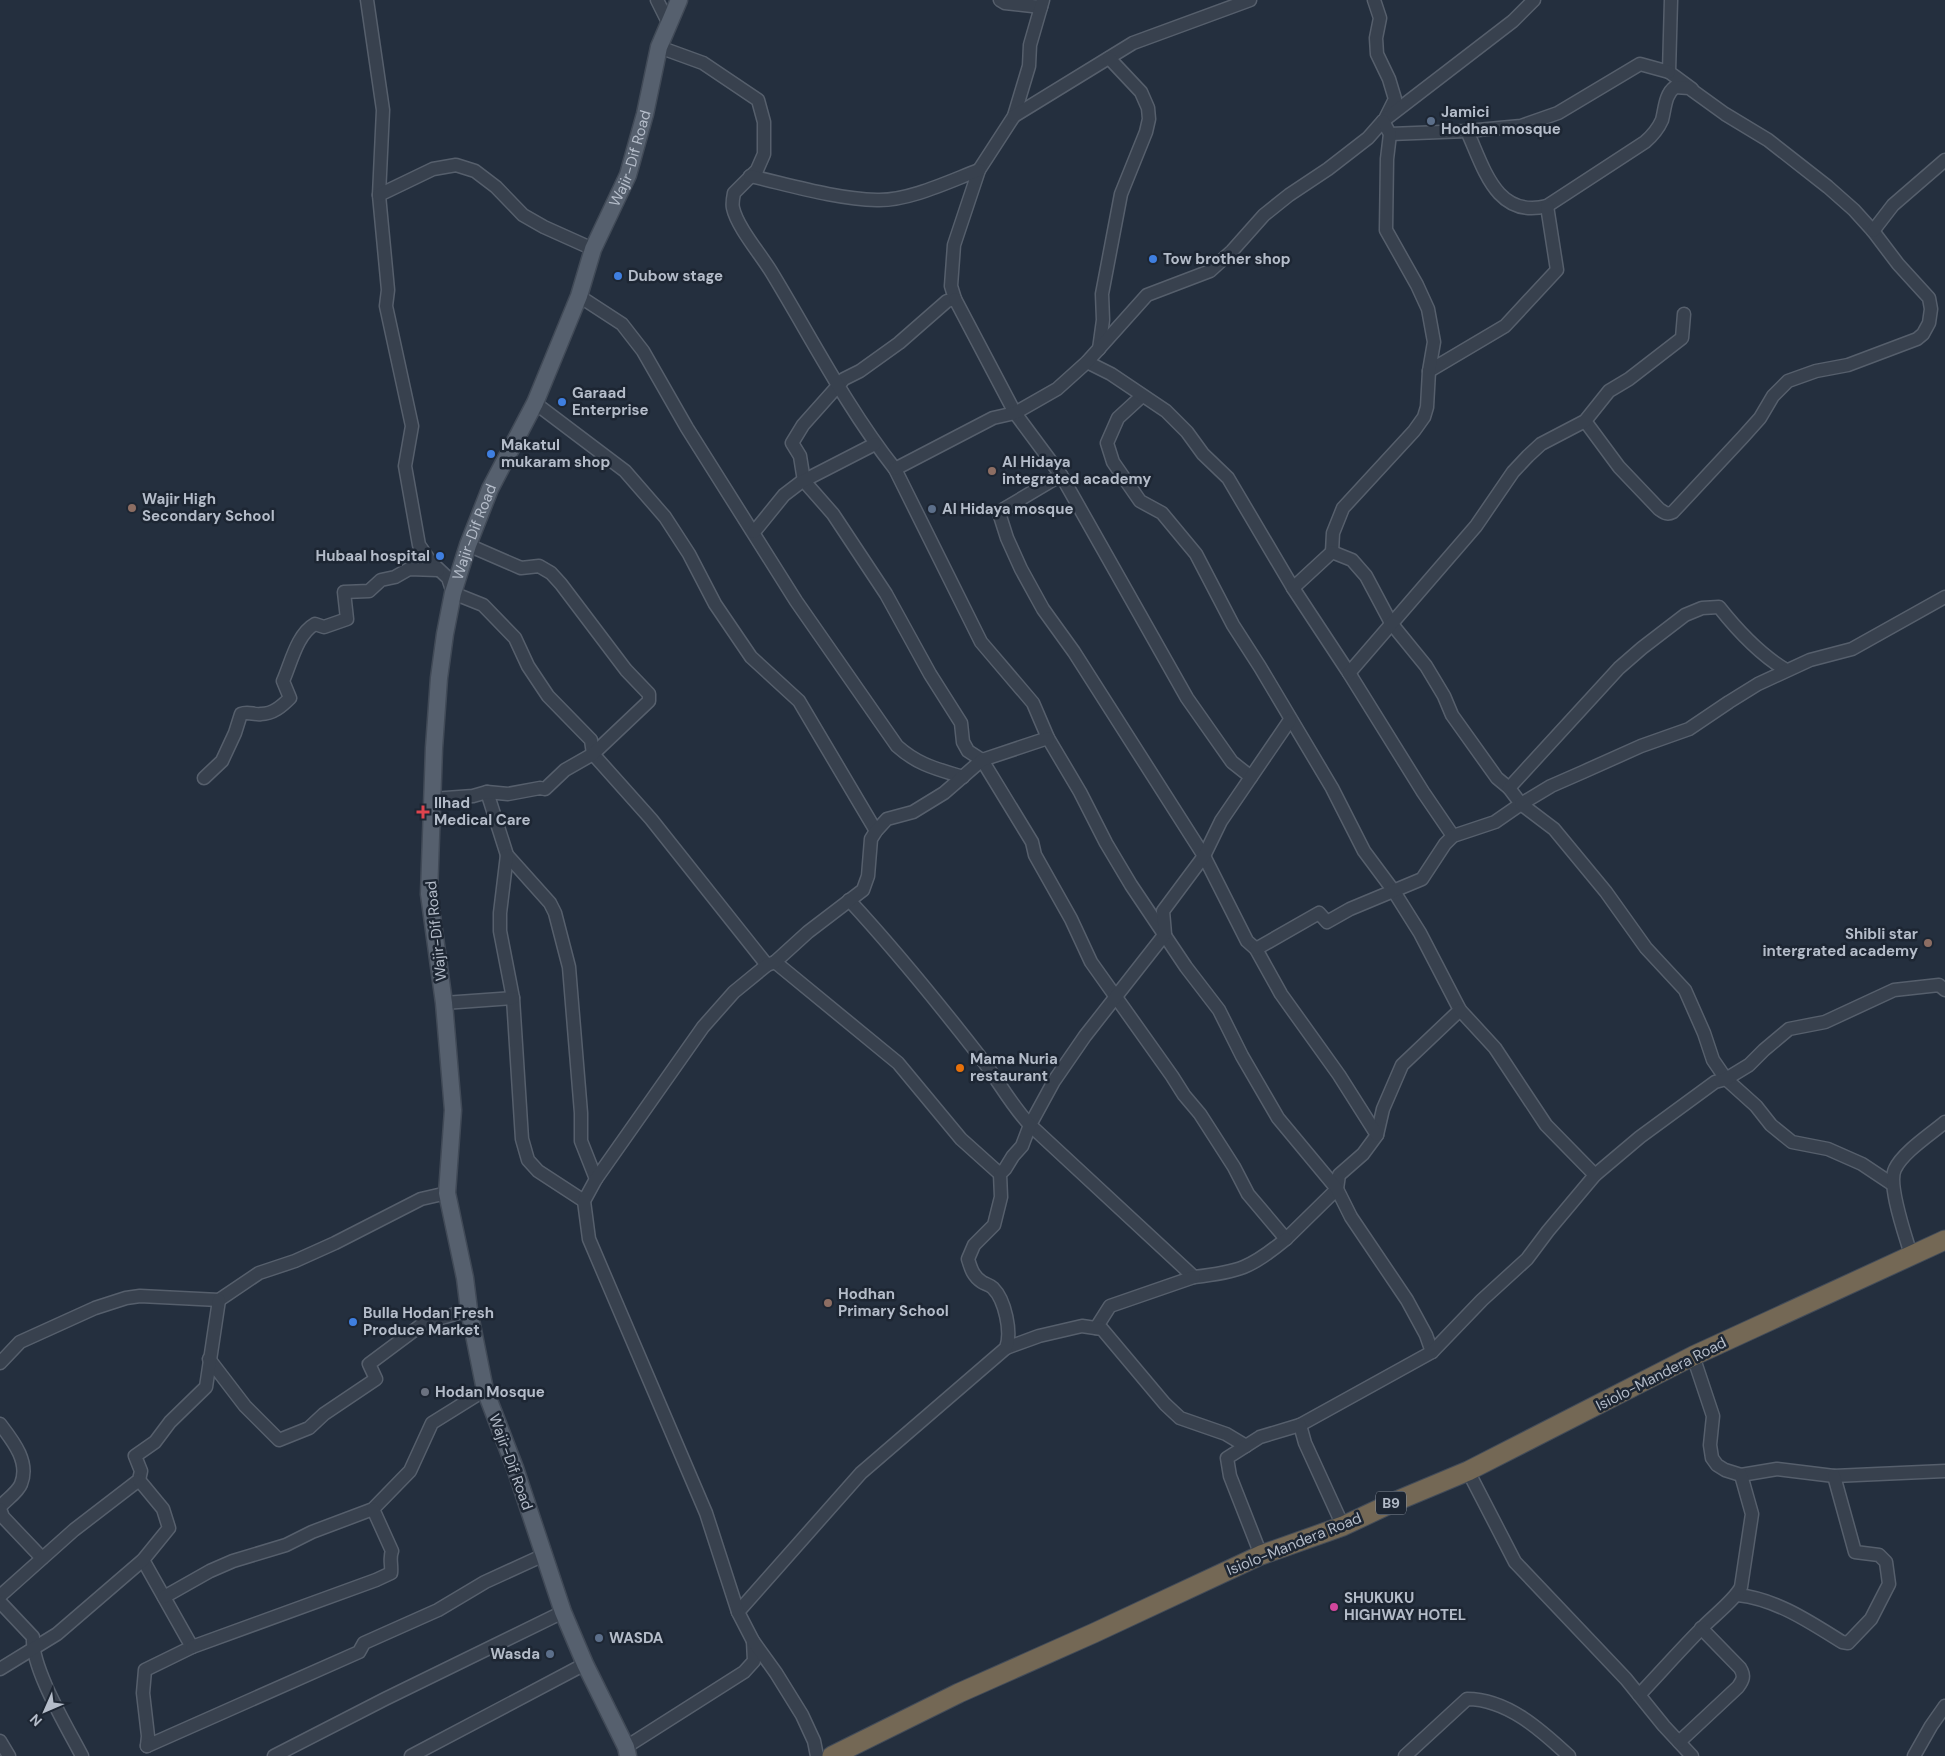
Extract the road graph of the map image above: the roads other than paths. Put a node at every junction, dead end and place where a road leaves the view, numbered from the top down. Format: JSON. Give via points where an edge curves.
{"nodes":[{"id":1,"x":367,"y":0,"type":"edge"},
{"id":2,"x":657,"y":0,"type":"edge"},
{"id":3,"x":679,"y":0,"type":"edge"},
{"id":4,"x":1000,"y":0,"type":"edge"},
{"id":5,"x":1250,"y":0,"type":"edge"},
{"id":6,"x":1374,"y":0,"type":"edge"},
{"id":7,"x":1534,"y":0,"type":"edge"},
{"id":8,"x":1671,"y":0,"type":"edge"},
{"id":9,"x":1042,"y":3,"type":"edge"},
{"id":10,"x":669,"y":24,"type":"junction"},
{"id":11,"x":658,"y":47,"type":"junction"},
{"id":12,"x":1109,"y":58,"type":"junction"},
{"id":13,"x":1669,"y":72,"type":"junction"},
{"id":14,"x":1726,"y":114,"type":"junction"},
{"id":15,"x":1014,"y":116,"type":"junction"},
{"id":16,"x":1384,"y":121,"type":"junction"},
{"id":17,"x":1467,"y":131,"type":"junction"},
{"id":18,"x":1390,"y":134,"type":"junction"},
{"id":19,"x":1945,"y":160,"type":"edge"},
{"id":20,"x":979,"y":170,"type":"junction"},
{"id":21,"x":750,"y":176,"type":"junction"},
{"id":22,"x":379,"y":195,"type":"junction"},
{"id":23,"x":1547,"y":206,"type":"junction"},
{"id":24,"x":1874,"y":231,"type":"junction"},
{"id":25,"x":593,"y":249,"type":"junction"},
{"id":26,"x":579,"y":296,"type":"junction"},
{"id":27,"x":955,"y":299,"type":"junction"},
{"id":28,"x":1684,"y":314,"type":"dead end"},
{"id":29,"x":1099,"y":349,"type":"junction"},
{"id":30,"x":1087,"y":362,"type":"junction"},
{"id":31,"x":1429,"y":371,"type":"junction"},
{"id":32,"x":838,"y":387,"type":"junction"},
{"id":33,"x":1142,"y":396,"type":"junction"},
{"id":34,"x":535,"y":403,"type":"junction"},
{"id":35,"x":1015,"y":413,"type":"junction"},
{"id":36,"x":1585,"y":421,"type":"junction"},
{"id":37,"x":875,"y":444,"type":"junction"},
{"id":38,"x":895,"y":469,"type":"junction"},
{"id":39,"x":1061,"y":475,"type":"junction"},
{"id":40,"x":804,"y":480,"type":"junction"},
{"id":41,"x":754,"y":532,"type":"junction"},
{"id":42,"x":468,"y":545,"type":"junction"},
{"id":43,"x":1332,"y":552,"type":"junction"},
{"id":44,"x":438,"y":570,"type":"junction"},
{"id":45,"x":1293,"y":588,"type":"junction"},
{"id":46,"x":453,"y":593,"type":"junction"},
{"id":47,"x":1945,"y":597,"type":"edge"},
{"id":48,"x":1391,"y":623,"type":"junction"},
{"id":49,"x":1786,"y":670,"type":"junction"},
{"id":50,"x":1349,"y":673,"type":"junction"},
{"id":51,"x":1290,"y":720,"type":"junction"},
{"id":52,"x":1048,"y":738,"type":"junction"},
{"id":53,"x":593,"y":754,"type":"junction"},
{"id":54,"x":982,"y":760,"type":"junction"},
{"id":55,"x":963,"y":777,"type":"junction"},
{"id":56,"x":1251,"y":777,"type":"junction"},
{"id":57,"x":204,"y":778,"type":"dead end"},
{"id":58,"x":1509,"y":788,"type":"junction"},
{"id":59,"x":487,"y":792,"type":"junction"},
{"id":60,"x":432,"y":799,"type":"junction"},
{"id":61,"x":1521,"y":804,"type":"junction"},
{"id":62,"x":876,"y":831,"type":"junction"},
{"id":63,"x":1453,"y":836,"type":"junction"},
{"id":64,"x":507,"y":855,"type":"junction"},
{"id":65,"x":1204,"y":856,"type":"junction"},
{"id":66,"x":1393,"y":890,"type":"junction"},
{"id":67,"x":849,"y":900,"type":"junction"},
{"id":68,"x":1165,"y":934,"type":"junction"},
{"id":69,"x":1256,"y":949,"type":"junction"},
{"id":70,"x":771,"y":964,"type":"junction"},
{"id":71,"x":1945,"y":990,"type":"edge"},
{"id":72,"x":513,"y":998,"type":"junction"},
{"id":73,"x":1116,"y":998,"type":"junction"},
{"id":74,"x":444,"y":1003,"type":"junction"},
{"id":75,"x":1460,"y":1010,"type":"junction"},
{"id":76,"x":1726,"y":1079,"type":"junction"},
{"id":77,"x":1945,"y":1122,"type":"edge"},
{"id":78,"x":1030,"y":1125,"type":"junction"},
{"id":79,"x":1377,"y":1135,"type":"junction"},
{"id":80,"x":1000,"y":1174,"type":"junction"},
{"id":81,"x":1595,"y":1175,"type":"junction"},
{"id":82,"x":596,"y":1179,"type":"junction"},
{"id":83,"x":1892,"y":1184,"type":"junction"},
{"id":84,"x":1336,"y":1189,"type":"junction"},
{"id":85,"x":447,"y":1193,"type":"junction"},
{"id":86,"x":584,"y":1201,"type":"junction"},
{"id":87,"x":1286,"y":1239,"type":"junction"},
{"id":88,"x":1945,"y":1240,"type":"edge"},
{"id":89,"x":1911,"y":1255,"type":"junction"},
{"id":90,"x":1194,"y":1277,"type":"junction"},
{"id":91,"x":219,"y":1300,"type":"junction"},
{"id":92,"x":469,"y":1310,"type":"junction"},
{"id":93,"x":1096,"y":1328,"type":"junction"},
{"id":94,"x":1006,"y":1348,"type":"junction"},
{"id":95,"x":1432,"y":1352,"type":"junction"},
{"id":96,"x":1693,"y":1356,"type":"junction"},
{"id":97,"x":209,"y":1359,"type":"junction"},
{"id":98,"x":0,"y":1363,"type":"edge"},
{"id":99,"x":485,"y":1390,"type":"junction"},
{"id":100,"x":0,"y":1424,"type":"edge"},
{"id":101,"x":1300,"y":1425,"type":"junction"},
{"id":102,"x":1246,"y":1446,"type":"junction"},
{"id":103,"x":1945,"y":1471,"type":"edge"},
{"id":104,"x":1468,"y":1472,"type":"junction"},
{"id":105,"x":1741,"y":1475,"type":"junction"},
{"id":106,"x":1834,"y":1476,"type":"junction"},
{"id":107,"x":139,"y":1480,"type":"junction"},
{"id":108,"x":0,"y":1508,"type":"edge"},
{"id":109,"x":373,"y":1508,"type":"junction"},
{"id":110,"x":1343,"y":1526,"type":"junction"},
{"id":111,"x":544,"y":1555,"type":"junction"},
{"id":112,"x":1261,"y":1555,"type":"junction"},
{"id":113,"x":42,"y":1558,"type":"junction"},
{"id":114,"x":143,"y":1560,"type":"junction"},
{"id":115,"x":1738,"y":1595,"type":"junction"},
{"id":116,"x":0,"y":1596,"type":"edge"},
{"id":117,"x":164,"y":1597,"type":"junction"},
{"id":118,"x":0,"y":1602,"type":"edge"},
{"id":119,"x":563,"y":1612,"type":"junction"},
{"id":120,"x":738,"y":1612,"type":"junction"},
{"id":121,"x":1701,"y":1628,"type":"junction"},
{"id":122,"x":753,"y":1641,"type":"junction"},
{"id":123,"x":192,"y":1647,"type":"junction"},
{"id":124,"x":32,"y":1649,"type":"junction"},
{"id":125,"x":585,"y":1664,"type":"junction"},
{"id":126,"x":0,"y":1669,"type":"edge"},
{"id":127,"x":1639,"y":1695,"type":"junction"},
{"id":128,"x":1945,"y":1706,"type":"edge"},
{"id":129,"x":0,"y":1741,"type":"edge"},
{"id":130,"x":1679,"y":1742,"type":"junction"},
{"id":131,"x":627,"y":1752,"type":"edge"},
{"id":132,"x":9,"y":1756,"type":"edge"},
{"id":133,"x":82,"y":1756,"type":"edge"},
{"id":134,"x":274,"y":1756,"type":"edge"},
{"id":135,"x":411,"y":1756,"type":"edge"},
{"id":136,"x":817,"y":1756,"type":"edge"},
{"id":137,"x":832,"y":1756,"type":"edge"},
{"id":138,"x":1405,"y":1756,"type":"edge"},
{"id":139,"x":1569,"y":1756,"type":"edge"},
{"id":140,"x":1692,"y":1756,"type":"edge"},
{"id":141,"x":1914,"y":1756,"type":"edge"}],
"edges":[{"from":1,"to":22,"type":"street","via":[[383,110]]},
{"from":2,"to":10,"type":"street"},
{"from":3,"to":10,"type":"main road","name":"Wajir-Dif Road"},
{"from":4,"to":9,"type":"street","via":[[1019,5]]},
{"from":5,"to":12,"type":"street","via":[[1133,43]]},
{"from":6,"to":16,"type":"street","via":[[1380,18],[1377,54],[1395,99]]},
{"from":7,"to":16,"type":"street","via":[[1513,21]]},
{"from":8,"to":13,"type":"street"},
{"from":9,"to":15,"type":"street","via":[[1030,45],[1029,66]]},
{"from":10,"to":11,"type":"main road","name":"Wajir-Dif Road"},
{"from":11,"to":21,"type":"street","via":[[704,63],[758,100],[764,122],[764,154],[757,170]]},
{"from":11,"to":25,"type":"main road","name":"Wajir-Dif Road","via":[[645,114],[628,175]]},
{"from":12,"to":15,"type":"street"},
{"from":12,"to":29,"type":"street","via":[[1141,92],[1148,108],[1148,119],[1146,132],[1121,194],[1102,294]]},
{"from":13,"to":14,"type":"street"},
{"from":13,"to":17,"type":"street","via":[[1640,64],[1558,113],[1521,126]]},
{"from":14,"to":23,"type":"street","via":[[1689,88],[1675,87],[1670,91],[1654,134]]},
{"from":14,"to":24,"type":"street","via":[[1768,140],[1828,187]]},
{"from":15,"to":20,"type":"street"},
{"from":16,"to":18,"type":"street"},
{"from":16,"to":29,"type":"street","via":[[1328,169],[1264,215],[1210,271],[1148,295]]},
{"from":17,"to":18,"type":"street"},
{"from":17,"to":23,"type":"street","via":[[1500,196],[1517,207],[1534,210]]},
{"from":18,"to":31,"type":"street","via":[[1386,230],[1428,309],[1434,342]]},
{"from":19,"to":24,"type":"street","via":[[1893,206]]},
{"from":20,"to":21,"type":"street","via":[[914,195],[879,200],[848,197]]},
{"from":20,"to":27,"type":"street","via":[[954,245],[951,286]]},
{"from":21,"to":32,"type":"street","via":[[734,193],[733,208]]},
{"from":22,"to":25,"type":"street","via":[[433,169],[456,165],[475,171],[523,215]]},
{"from":22,"to":44,"type":"street","via":[[388,290],[386,306],[412,426],[405,466],[419,545]]},
{"from":23,"to":31,"type":"street","via":[[1557,270],[1505,326]]},
{"from":24,"to":36,"type":"street","via":[[1929,298],[1930,316],[1924,334],[1848,365],[1816,371],[1788,382],[1773,396],[1743,438],[1673,512],[1666,514],[1659,509],[1619,467]]},
{"from":25,"to":26,"type":"main road","name":"Wajir-Dif Road"},
{"from":26,"to":34,"type":"main road","name":"Wajir-Dif Road"},
{"from":26,"to":41,"type":"street","via":[[622,324],[644,351],[687,428]]},
{"from":27,"to":32,"type":"street","via":[[947,301],[899,343],[844,379]]},
{"from":27,"to":35,"type":"street"},
{"from":28,"to":36,"type":"street","via":[[1682,338],[1609,391]]},
{"from":29,"to":30,"type":"street"},
{"from":30,"to":33,"type":"street"},
{"from":30,"to":35,"type":"street","via":[[1056,389]]},
{"from":31,"to":43,"type":"street","via":[[1424,417],[1344,508],[1333,533]]},
{"from":32,"to":37,"type":"street"},
{"from":32,"to":40,"type":"street","via":[[803,425],[792,443],[800,456]]},
{"from":33,"to":45,"type":"street","via":[[1166,411],[1228,478]]},
{"from":33,"to":51,"type":"street","via":[[1118,418],[1107,443],[1113,462],[1140,501],[1162,513],[1196,554],[1232,625]]},
{"from":34,"to":42,"type":"main road","name":"Wajir-Dif Road","via":[[490,490]]},
{"from":34,"to":62,"type":"street","via":[[625,471],[665,517],[715,604],[751,657],[798,701]]},
{"from":35,"to":38,"type":"street","via":[[987,421]]},
{"from":35,"to":39,"type":"street"},
{"from":36,"to":48,"type":"street","via":[[1541,444],[1528,456],[1476,526]]},
{"from":37,"to":38,"type":"street"},
{"from":37,"to":40,"type":"street"},
{"from":38,"to":52,"type":"street","via":[[982,642],[1033,703]]},
{"from":39,"to":56,"type":"street","via":[[1186,698],[1232,762]]},
{"from":39,"to":65,"type":"street","via":[[1004,509],[1000,516],[1007,538],[1043,609]]},
{"from":40,"to":41,"type":"street","via":[[784,495]]},
{"from":40,"to":54,"type":"street","via":[[833,514],[886,594],[961,723],[963,742],[968,751]]},
{"from":41,"to":55,"type":"street","via":[[796,601],[897,746],[910,758],[927,766]]},
{"from":42,"to":46,"type":"main road","name":"Wajir-Dif Road"},
{"from":42,"to":53,"type":"street","via":[[521,568],[539,566],[551,573],[626,670],[649,694],[650,701]]},
{"from":43,"to":45,"type":"street"},
{"from":43,"to":48,"type":"street","via":[[1352,560],[1366,576]]},
{"from":44,"to":46,"type":"street","via":[[448,578]]},
{"from":44,"to":57,"type":"street","via":[[408,570],[381,580],[369,591],[344,592],[347,619],[324,627],[315,624],[307,629],[297,647],[283,681],[290,698],[278,709],[262,714],[241,714],[222,761]]},
{"from":45,"to":50,"type":"street"},
{"from":46,"to":53,"type":"street","via":[[483,605],[515,638],[528,666],[548,696],[591,740]]},
{"from":46,"to":60,"type":"main road","name":"Wajir-Dif Road","via":[[439,678]]},
{"from":47,"to":49,"type":"street","via":[[1852,649]]},
{"from":48,"to":50,"type":"street"},
{"from":48,"to":58,"type":"street","via":[[1426,666],[1452,715],[1497,778]]},
{"from":49,"to":58,"type":"street","via":[[1772,662],[1719,607],[1702,608],[1685,615],[1619,668]]},
{"from":49,"to":61,"type":"street","via":[[1728,702],[1689,729],[1641,746],[1551,786]]},
{"from":50,"to":63,"type":"street"},
{"from":51,"to":56,"type":"street"},
{"from":51,"to":66,"type":"street","via":[[1332,788],[1364,851]]},
{"from":52,"to":54,"type":"street"},
{"from":52,"to":68,"type":"street","via":[[1131,886]]},
{"from":53,"to":59,"type":"street","via":[[564,770],[544,789],[508,794]]},
{"from":53,"to":70,"type":"street"},
{"from":54,"to":55,"type":"street"},
{"from":54,"to":73,"type":"street","via":[[1032,842],[1035,856],[1091,962]]},
{"from":55,"to":62,"type":"street","via":[[913,812],[887,819]]},
{"from":56,"to":65,"type":"street","via":[[1221,821]]},
{"from":58,"to":61,"type":"street"},
{"from":59,"to":60,"type":"street"},
{"from":59,"to":64,"type":"street"},
{"from":60,"to":74,"type":"main road","name":"Wajir-Dif Road","via":[[429,894]]},
{"from":61,"to":63,"type":"street","via":[[1495,822]]},
{"from":61,"to":76,"type":"street","via":[[1554,829],[1606,892],[1646,948],[1685,990],[1713,1060]]},
{"from":62,"to":67,"type":"street","via":[[871,839],[868,876],[863,890]]},
{"from":63,"to":66,"type":"street","via":[[1422,879]]},
{"from":64,"to":72,"type":"street","via":[[500,931]]},
{"from":64,"to":82,"type":"street","via":[[550,903],[555,913],[569,967],[581,1141]]},
{"from":65,"to":68,"type":"street","via":[[1164,910]]},
{"from":65,"to":69,"type":"street","via":[[1247,941]]},
{"from":66,"to":69,"type":"street","via":[[1327,922],[1319,914]]},
{"from":66,"to":75,"type":"street","via":[[1420,933]]},
{"from":67,"to":70,"type":"street"},
{"from":67,"to":78,"type":"street","via":[[917,976]]},
{"from":68,"to":73,"type":"street"},
{"from":68,"to":84,"type":"street","via":[[1219,1010],[1278,1118]]},
{"from":69,"to":79,"type":"street","via":[[1281,994]]},
{"from":70,"to":80,"type":"street","via":[[898,1063],[961,1139]]},
{"from":70,"to":82,"type":"street","via":[[734,992],[703,1027]]},
{"from":71,"to":76,"type":"street","via":[[1939,985],[1894,990],[1825,1022],[1789,1029],[1749,1065]]},
{"from":72,"to":74,"type":"street"},
{"from":72,"to":86,"type":"street","via":[[522,1139],[528,1160],[538,1171]]},
{"from":73,"to":78,"type":"street","via":[[1054,1081]]},
{"from":73,"to":87,"type":"street","via":[[1200,1114],[1248,1194]]},
{"from":74,"to":85,"type":"main road","name":"Wajir-Dif Road","via":[[453,1110]]},
{"from":75,"to":79,"type":"street","via":[[1402,1065],[1383,1109]]},
{"from":75,"to":81,"type":"street","via":[[1495,1048],[1546,1125]]},
{"from":76,"to":81,"type":"street","via":[[1715,1082]]},
{"from":76,"to":83,"type":"street","via":[[1792,1142],[1828,1149],[1862,1164]]},
{"from":77,"to":83,"type":"street","via":[[1902,1158],[1894,1170]]},
{"from":78,"to":80,"type":"street","via":[[1022,1146]]},
{"from":78,"to":90,"type":"street"},
{"from":79,"to":84,"type":"street","via":[[1363,1154],[1339,1175]]},
{"from":80,"to":94,"type":"street","via":[[1001,1197],[994,1225],[974,1245],[968,1259],[973,1274],[993,1288],[1004,1306],[1009,1332]]},
{"from":81,"to":95,"type":"street","via":[[1527,1259]]},
{"from":82,"to":86,"type":"street"},
{"from":83,"to":89,"type":"street"},
{"from":84,"to":87,"type":"street"},
{"from":84,"to":95,"type":"street","via":[[1407,1300]]},
{"from":85,"to":91,"type":"street","via":[[421,1199],[335,1243],[259,1273]]},
{"from":85,"to":92,"type":"main road","name":"Wajir-Dif Road"},
{"from":86,"to":120,"type":"street","via":[[590,1239],[706,1513]]},
{"from":87,"to":90,"type":"street","via":[[1245,1268],[1226,1274]]},
{"from":88,"to":89,"type":"highway","name":"Isiolo-Mandera Road","number":"B9"},
{"from":89,"to":96,"type":"highway","name":"Isiolo-Mandera Road","number":"B9"},
{"from":90,"to":93,"type":"street","via":[[1110,1306]]},
{"from":91,"to":97,"type":"street"},
{"from":91,"to":98,"type":"street","via":[[126,1298],[95,1308],[20,1342]]},
{"from":92,"to":97,"type":"street","via":[[424,1323],[369,1364],[376,1380],[324,1414],[309,1428],[279,1440],[245,1406]]},
{"from":92,"to":99,"type":"main road","name":"Wajir-Dif Road"},
{"from":93,"to":94,"type":"street","via":[[1082,1326]]},
{"from":93,"to":102,"type":"street","via":[[1108,1335],[1180,1418],[1226,1434]]},
{"from":94,"to":120,"type":"street","via":[[861,1473]]},
{"from":95,"to":101,"type":"street"},
{"from":96,"to":104,"type":"highway","name":"Isiolo-Mandera Road","number":"B9"},
{"from":96,"to":105,"type":"street","via":[[1713,1416],[1712,1458],[1717,1465]]},
{"from":97,"to":107,"type":"street","via":[[206,1387],[170,1422],[155,1442],[134,1456],[141,1471]]},
{"from":99,"to":109,"type":"street","via":[[432,1423],[410,1472]]},
{"from":99,"to":111,"type":"main road","name":"Wajir-Dif Road"},
{"from":100,"to":108,"type":"street","via":[[24,1463],[21,1486]]},
{"from":101,"to":102,"type":"street","via":[[1260,1437]]},
{"from":101,"to":110,"type":"street"},
{"from":102,"to":112,"type":"street","via":[[1227,1458],[1230,1476]]},
{"from":103,"to":106,"type":"street"},
{"from":104,"to":110,"type":"highway","name":"Isiolo-Mandera Road","number":"B9"},
{"from":104,"to":127,"type":"street","via":[[1515,1562]]},
{"from":105,"to":106,"type":"street","via":[[1777,1469]]},
{"from":105,"to":115,"type":"street","via":[[1752,1514]]},
{"from":106,"to":115,"type":"street","via":[[1855,1552],[1879,1554],[1886,1562],[1889,1584],[1871,1619],[1848,1643],[1842,1642],[1795,1613],[1751,1596]]},
{"from":107,"to":113,"type":"street"},
{"from":107,"to":114,"type":"street","via":[[163,1509],[169,1528]]},
{"from":108,"to":113,"type":"street","via":[[3,1517]]},
{"from":109,"to":117,"type":"street","via":[[286,1545],[233,1560]]},
{"from":109,"to":123,"type":"street","via":[[392,1551],[391,1573]]},
{"from":110,"to":112,"type":"highway","name":"Isiolo-Mandera Road","number":"B9"},
{"from":111,"to":119,"type":"main road","name":"Wajir-Dif Road"},
{"from":111,"to":123,"type":"street","via":[[485,1582],[438,1610],[364,1643],[359,1652],[147,1746],[143,1693],[145,1670]]},
{"from":112,"to":137,"type":"highway","name":"Isiolo-Mandera Road","number":"B9","via":[[959,1693]]},
{"from":113,"to":116,"type":"street"},
{"from":114,"to":117,"type":"street"},
{"from":114,"to":124,"type":"street","via":[[57,1634]]},
{"from":115,"to":121,"type":"street"},
{"from":117,"to":123,"type":"street"},
{"from":118,"to":124,"type":"street","via":[[33,1637]]},
{"from":119,"to":125,"type":"main road","name":"Wajir-Dif Road"},
{"from":119,"to":134,"type":"street"},
{"from":120,"to":122,"type":"street"},
{"from":121,"to":127,"type":"street"},
{"from":121,"to":130,"type":"street","via":[[1740,1668],[1742,1680]]},
{"from":122,"to":131,"type":"street","via":[[754,1661],[744,1672]]},
{"from":122,"to":136,"type":"street","via":[[802,1715]]},
{"from":124,"to":126,"type":"street"},
{"from":124,"to":133,"type":"street","via":[[51,1696]]},
{"from":125,"to":131,"type":"main road","name":"Wajir-Dif Road"},
{"from":125,"to":135,"type":"street"},
{"from":127,"to":130,"type":"street"},
{"from":128,"to":141,"type":"street"},
{"from":129,"to":132,"type":"street"},
{"from":130,"to":140,"type":"street"},
{"from":138,"to":139,"type":"street","via":[[1467,1699],[1479,1699],[1505,1708],[1525,1720]]}]}
